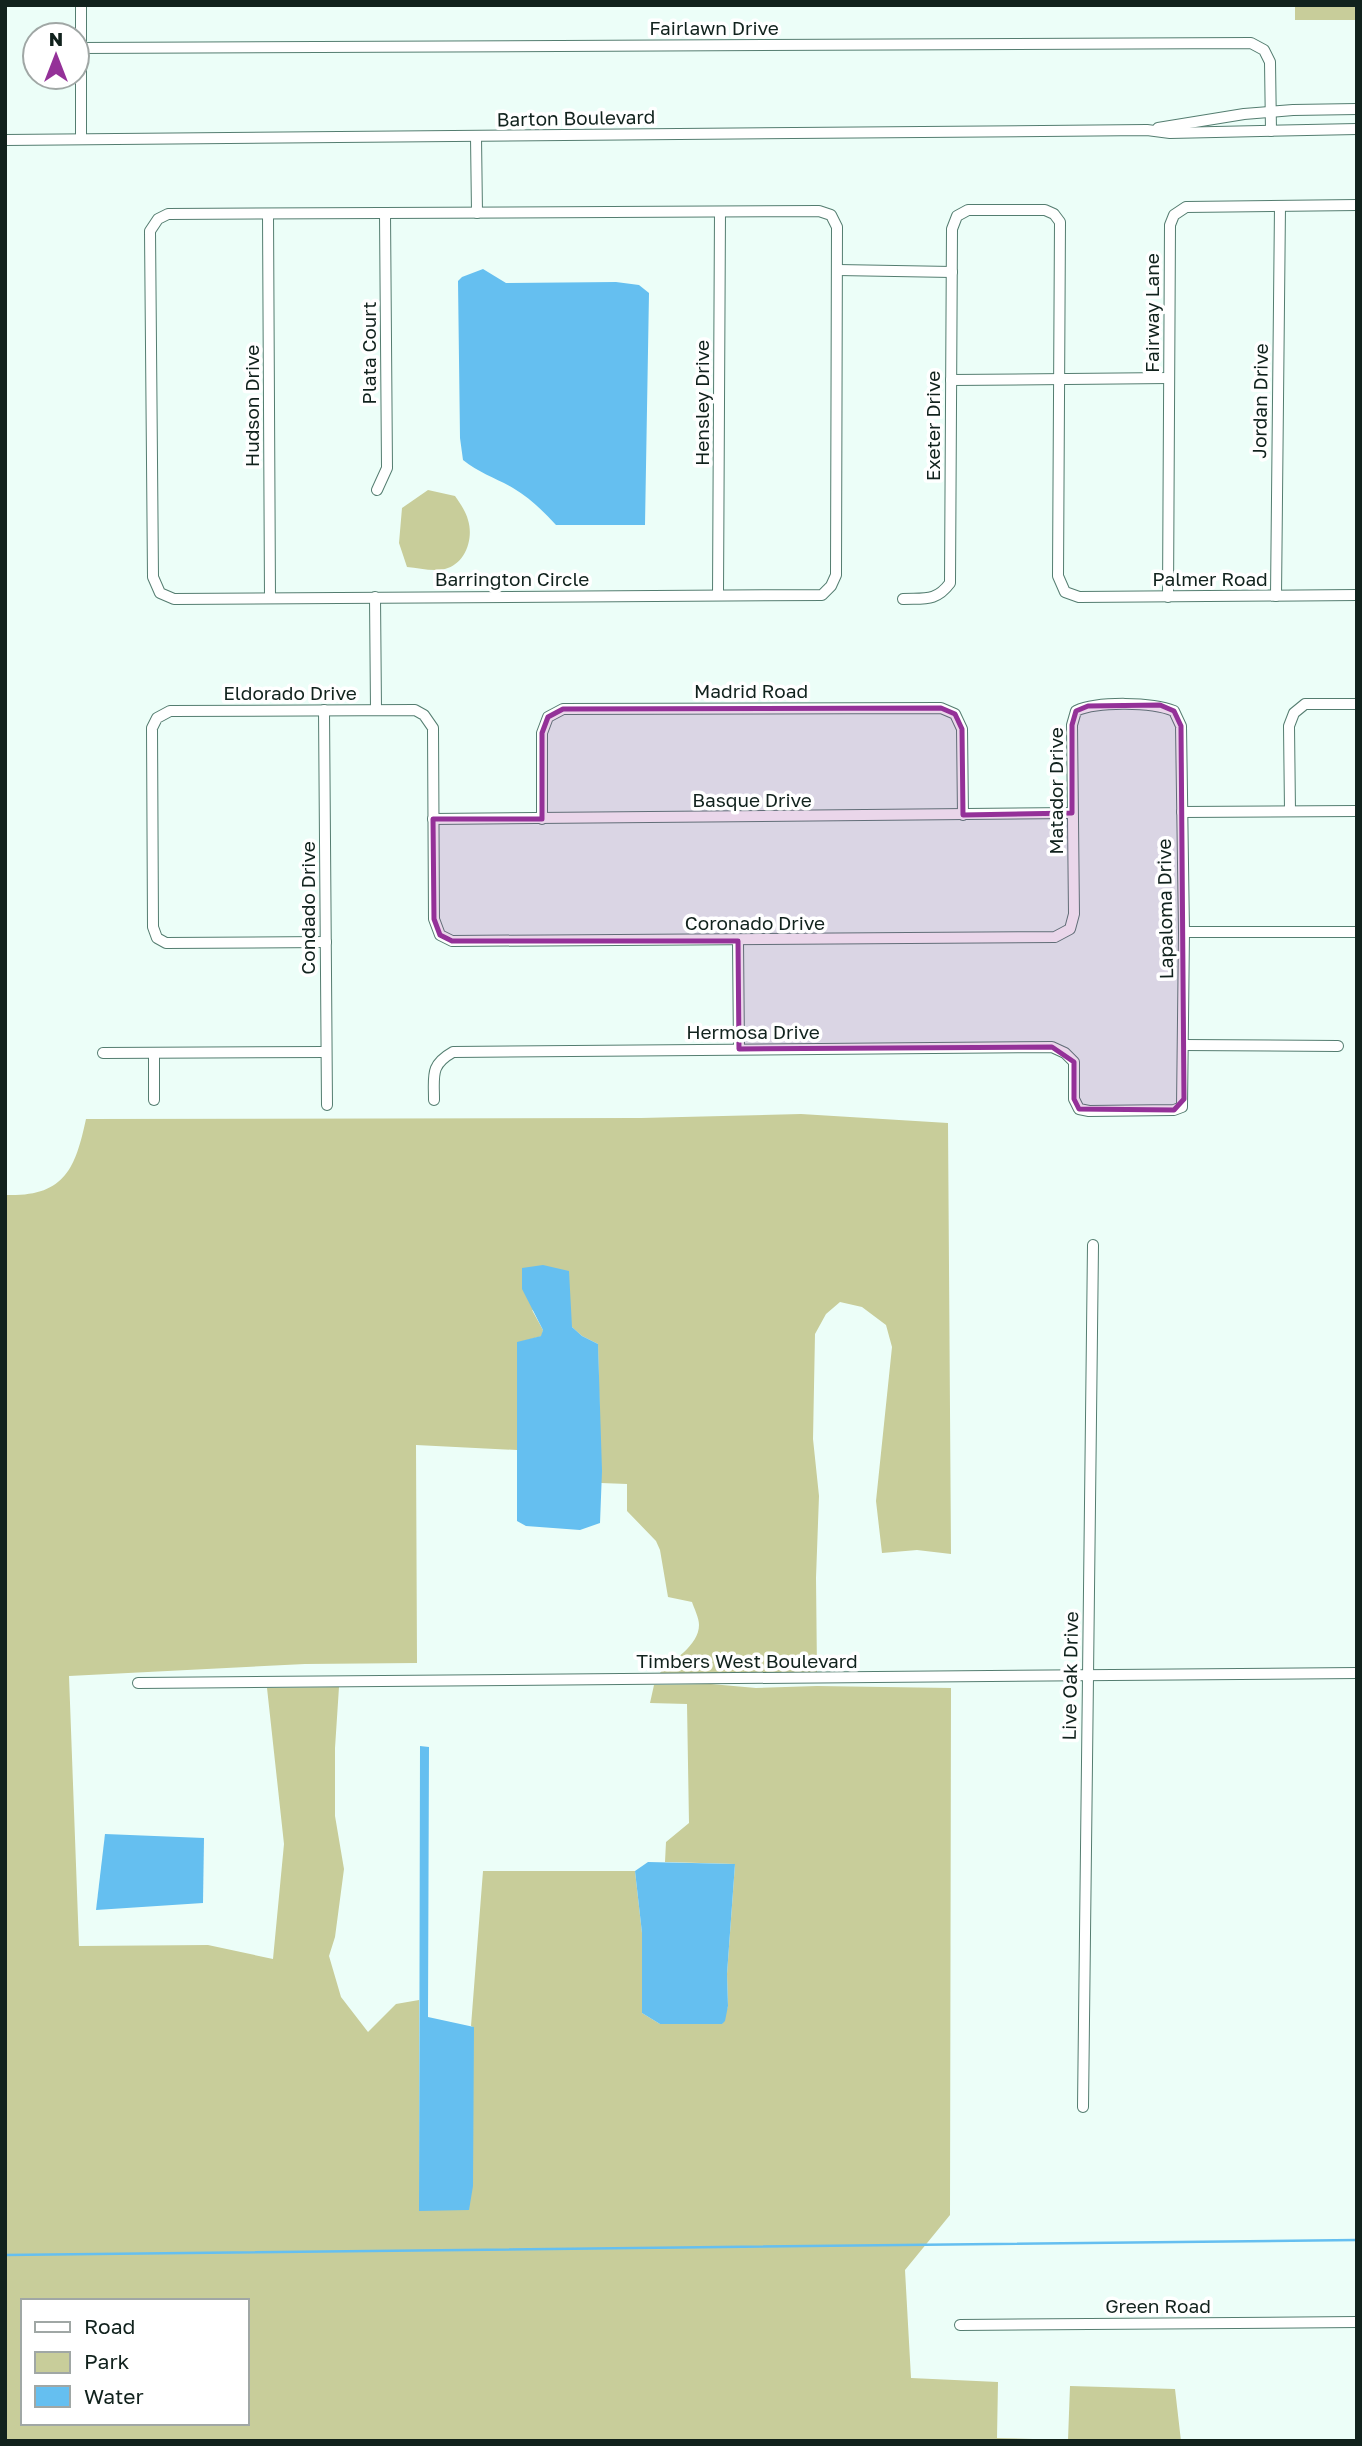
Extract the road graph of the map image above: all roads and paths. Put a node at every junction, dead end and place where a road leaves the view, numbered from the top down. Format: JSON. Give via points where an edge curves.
{"nodes":[{"id":1,"x":91,"y":48,"type":"edge"},
{"id":2,"x":80,"y":91,"type":"edge"},
{"id":3,"x":1357,"y":109,"type":"edge"},
{"id":4,"x":1271,"y":111,"type":"junction"},
{"id":5,"x":1357,"y":129,"type":"edge"},
{"id":6,"x":1147,"y":130,"type":"junction"},
{"id":7,"x":1271,"y":131,"type":"junction"},
{"id":8,"x":477,"y":137,"type":"junction"},
{"id":9,"x":80,"y":139,"type":"junction"},
{"id":10,"x":5,"y":140,"type":"edge"},
{"id":11,"x":1357,"y":205,"type":"edge"},
{"id":12,"x":1280,"y":206,"type":"junction"},
{"id":13,"x":720,"y":212,"type":"junction"},
{"id":14,"x":477,"y":213,"type":"junction"},
{"id":15,"x":268,"y":214,"type":"junction"},
{"id":16,"x":385,"y":214,"type":"junction"},
{"id":17,"x":838,"y":270,"type":"junction"},
{"id":18,"x":952,"y":272,"type":"junction"},
{"id":19,"x":1169,"y":378,"type":"junction"},
{"id":20,"x":1059,"y":379,"type":"junction"},
{"id":21,"x":951,"y":380,"type":"junction"},
{"id":22,"x":377,"y":490,"type":"dead end"},
{"id":23,"x":718,"y":595,"type":"junction"},
{"id":24,"x":1357,"y":595,"type":"edge"},
{"id":25,"x":1276,"y":596,"type":"junction"},
{"id":26,"x":375,"y":597,"type":"junction"},
{"id":27,"x":1168,"y":597,"type":"junction"},
{"id":28,"x":270,"y":598,"type":"junction"},
{"id":29,"x":903,"y":599,"type":"dead end"},
{"id":30,"x":1357,"y":704,"type":"edge"},
{"id":31,"x":324,"y":710,"type":"junction"},
{"id":32,"x":376,"y":710,"type":"junction"},
{"id":33,"x":1174,"y":711,"type":"joint"},
{"id":34,"x":1290,"y":811,"type":"junction"},
{"id":35,"x":1357,"y":811,"type":"edge"},
{"id":36,"x":1182,"y":812,"type":"junction"},
{"id":37,"x":1072,"y":813,"type":"junction"},
{"id":38,"x":963,"y":815,"type":"junction"},
{"id":39,"x":433,"y":819,"type":"junction"},
{"id":40,"x":542,"y":819,"type":"junction"},
{"id":41,"x":1070,"y":929,"type":"joint"},
{"id":42,"x":1184,"y":932,"type":"junction"},
{"id":43,"x":1357,"y":932,"type":"edge"},
{"id":44,"x":738,"y":941,"type":"junction"},
{"id":45,"x":326,"y":942,"type":"junction"},
{"id":46,"x":1183,"y":1045,"type":"junction"},
{"id":47,"x":1338,"y":1045,"type":"dead end"},
{"id":48,"x":739,"y":1049,"type":"junction"},
{"id":49,"x":326,"y":1052,"type":"junction"},
{"id":50,"x":103,"y":1053,"type":"dead end"},
{"id":51,"x":154,"y":1053,"type":"junction"},
{"id":52,"x":1073,"y":1099,"type":"joint"},
{"id":53,"x":154,"y":1100,"type":"dead end"},
{"id":54,"x":434,"y":1100,"type":"dead end"},
{"id":55,"x":327,"y":1104,"type":"dead end"},
{"id":56,"x":1093,"y":1245,"type":"dead end"},
{"id":57,"x":1357,"y":1673,"type":"edge"},
{"id":58,"x":1088,"y":1676,"type":"junction"},
{"id":59,"x":138,"y":1683,"type":"dead end"},
{"id":60,"x":1083,"y":2108,"type":"dead end"},
{"id":61,"x":1357,"y":2322,"type":"edge"},
{"id":62,"x":960,"y":2326,"type":"dead end"}],
"edges":[{"from":1,"to":4,"type":"street","name":"Fairlawn Drive","via":[[1251,43],[1264,50],[1270,62]]},
{"from":2,"to":9,"type":"street"},
{"from":3,"to":4,"type":"street","name":"Barton Boulevard"},
{"from":4,"to":6,"type":"street","name":"Barton Boulevard"},
{"from":4,"to":7,"type":"street","name":"Fairlawn Drive"},
{"from":5,"to":7,"type":"street","name":"Barton Boulevard"},
{"from":6,"to":7,"type":"street","name":"Barton Boulevard"},
{"from":6,"to":8,"type":"street","name":"Barton Boulevard"},
{"from":8,"to":9,"type":"street","name":"Barton Boulevard"},
{"from":8,"to":14,"type":"street"},
{"from":9,"to":10,"type":"street","name":"Barton Boulevard"},
{"from":11,"to":12,"type":"street","name":"Fairway Lane"},
{"from":12,"to":19,"type":"street","name":"Fairway Lane","via":[[1186,207],[1174,215],[1170,225]]},
{"from":12,"to":25,"type":"street","name":"Jordan Drive"},
{"from":13,"to":14,"type":"street","name":"Barrington Circle"},
{"from":13,"to":17,"type":"street","name":"Barrington Circle","via":[[819,211],[831,215],[837,227]]},
{"from":13,"to":23,"type":"street","name":"Hensley Drive"},
{"from":14,"to":16,"type":"street","name":"Barrington Circle"},
{"from":15,"to":16,"type":"street","name":"Barrington Circle"},
{"from":15,"to":28,"type":"street","name":"Hudson Drive"},
{"from":15,"to":28,"type":"street","name":"Barrington Circle","via":[[168,214],[150,231],[153,577],[160,593],[174,599]]},
{"from":16,"to":22,"type":"street","name":"Plata Court","via":[[387,468]]},
{"from":17,"to":18,"type":"street"},
{"from":17,"to":23,"type":"street","name":"Barrington Circle","via":[[836,575],[822,594]]},
{"from":18,"to":20,"type":"street","name":"Exeter Drive","via":[[952,229],[957,216],[968,210],[1045,210],[1054,214],[1060,222]]},
{"from":18,"to":21,"type":"street","name":"Exeter Drive"},
{"from":19,"to":20,"type":"street"},
{"from":19,"to":27,"type":"street","name":"Fairway Lane"},
{"from":20,"to":21,"type":"street"},
{"from":20,"to":27,"type":"street","name":"Palmer Road","via":[[1058,576],[1065,592],[1079,597]]},
{"from":21,"to":29,"type":"street","name":"Exeter Drive","via":[[950,583],[934,598]]},
{"from":23,"to":26,"type":"street","name":"Barrington Circle"},
{"from":24,"to":25,"type":"street","name":"Palmer Road"},
{"from":25,"to":27,"type":"street","name":"Palmer Road"},
{"from":26,"to":28,"type":"street","name":"Barrington Circle"},
{"from":26,"to":32,"type":"street"},
{"from":30,"to":34,"type":"street","via":[[1305,704],[1294,713],[1289,726]]},
{"from":31,"to":32,"type":"street","name":"Eldorado Drive"},
{"from":31,"to":45,"type":"street","name":"Condado Drive"},
{"from":31,"to":45,"type":"street","name":"Eldorado Drive","via":[[170,711],[157,718],[152,728],[153,927],[157,938],[166,943]]},
{"from":32,"to":39,"type":"street","name":"Eldorado Drive","via":[[415,710],[433,728]]},
{"from":33,"to":36,"type":"street","name":"Lapaloma Drive","via":[[1181,726]]},
{"from":33,"to":37,"type":"street","name":"Matador Drive","via":[[1160,705],[1088,706],[1076,711]]},
{"from":34,"to":35,"type":"street"},
{"from":34,"to":36,"type":"street"},
{"from":36,"to":42,"type":"street","name":"Lapaloma Drive"},
{"from":37,"to":38,"type":"street","name":"Basque Drive"},
{"from":37,"to":41,"type":"street","name":"Matador Drive","via":[[1074,914]]},
{"from":38,"to":40,"type":"street","name":"Basque Drive"},
{"from":38,"to":40,"type":"street","name":"Madrid Road","via":[[962,729],[955,714],[941,708],[562,709],[548,717],[542,733]]},
{"from":39,"to":40,"type":"street","name":"Basque Drive"},
{"from":39,"to":44,"type":"street","name":"Coronado Drive","via":[[433,919],[440,935],[453,941]]},
{"from":41,"to":44,"type":"street","name":"Coronado Drive","via":[[1055,937]]},
{"from":42,"to":43,"type":"street"},
{"from":42,"to":46,"type":"street","name":"Lapaloma Drive"},
{"from":44,"to":48,"type":"street"},
{"from":45,"to":49,"type":"street","name":"Condado Drive"},
{"from":46,"to":47,"type":"street"},
{"from":46,"to":52,"type":"street","name":"Lapaloma Drive","via":[[1182,1107],[1089,1111],[1079,1109]]},
{"from":48,"to":52,"type":"street","name":"Hermosa Drive","via":[[1052,1047],[1074,1062]]},
{"from":48,"to":54,"type":"street","name":"Hermosa Drive","via":[[453,1052],[434,1069]]},
{"from":49,"to":51,"type":"street"},
{"from":49,"to":55,"type":"street","name":"Condado Drive"},
{"from":50,"to":51,"type":"street"},
{"from":51,"to":53,"type":"street"},
{"from":56,"to":58,"type":"street","name":"Live Oak Drive"},
{"from":57,"to":58,"type":"street","name":"Timbers West Boulevard"},
{"from":58,"to":59,"type":"street","name":"Timbers West Boulevard"},
{"from":58,"to":60,"type":"street","name":"Live Oak Drive"},
{"from":61,"to":62,"type":"street","name":"Green Road"}]}
